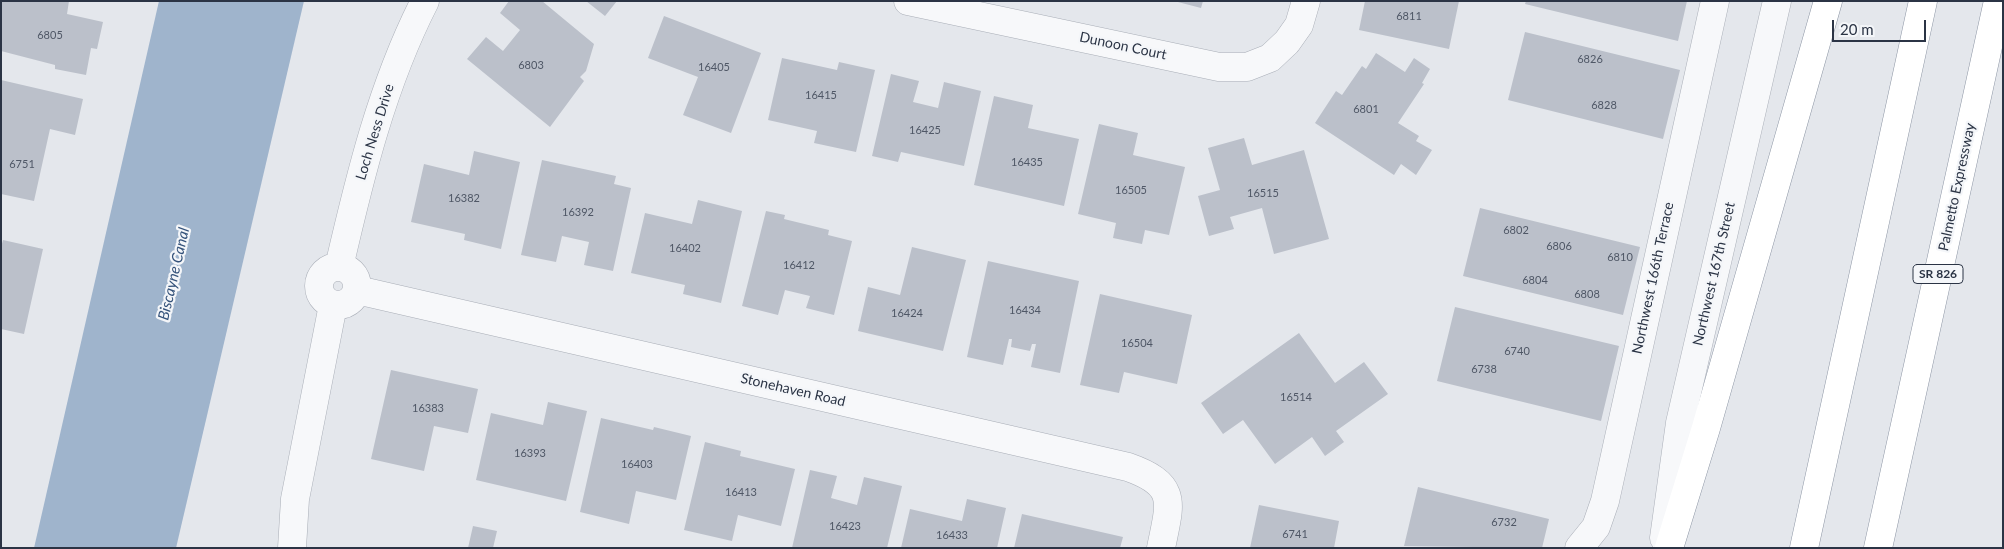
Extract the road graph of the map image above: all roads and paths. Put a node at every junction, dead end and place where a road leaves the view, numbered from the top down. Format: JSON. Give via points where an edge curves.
{"nodes":[{"id":1,"x":425,"y":1,"type":"edge"},
{"id":2,"x":908,"y":1,"type":"edge"},
{"id":3,"x":1306,"y":1,"type":"edge"},
{"id":4,"x":1714,"y":1,"type":"edge"},
{"id":5,"x":1776,"y":1,"type":"edge"},
{"id":6,"x":1828,"y":1,"type":"edge"},
{"id":7,"x":1923,"y":1,"type":"edge"},
{"id":8,"x":1998,"y":1,"type":"edge"},
{"id":9,"x":339,"y":267,"type":"junction"},
{"id":10,"x":357,"y":290,"type":"junction"},
{"id":11,"x":333,"y":305,"type":"junction"},
{"id":12,"x":292,"y":548,"type":"edge"},
{"id":13,"x":1161,"y":548,"type":"edge"},
{"id":14,"x":1579,"y":548,"type":"edge"},
{"id":15,"x":1663,"y":548,"type":"edge"},
{"id":16,"x":1669,"y":548,"type":"edge"},
{"id":17,"x":1804,"y":548,"type":"edge"},
{"id":18,"x":1878,"y":548,"type":"edge"}],
"edges":[{"from":1,"to":9,"type":"street","name":"Loch Ness Drive","via":[[387,89],[359,180]]},
{"from":2,"to":3,"type":"street","name":"Dunoon Court","via":[[1228,67],[1247,67],[1270,58],[1299,25]]},
{"from":4,"to":14,"type":"street","name":"Northwest 166th Terrace","via":[[1605,501],[1596,527]]},
{"from":5,"to":15,"type":"street","name":"Northwest 167th Street","via":[[1680,423]]},
{"from":6,"to":16,"type":"highway"},
{"from":7,"to":17,"type":"highway"},
{"from":8,"to":18,"type":"highway","name":"Palmetto Expressway","number":"SR 826"},
{"from":9,"to":10,"type":"street","via":[[352,272]]},
{"from":9,"to":11,"type":"street","via":[[323,274],[318,286],[322,298]]},
{"from":10,"to":11,"type":"street","via":[[351,301]]},
{"from":10,"to":13,"type":"street","name":"Stonehaven Road","via":[[1128,467],[1148,474],[1163,487],[1169,506]]},
{"from":11,"to":12,"type":"street","via":[[295,499]]}]}
